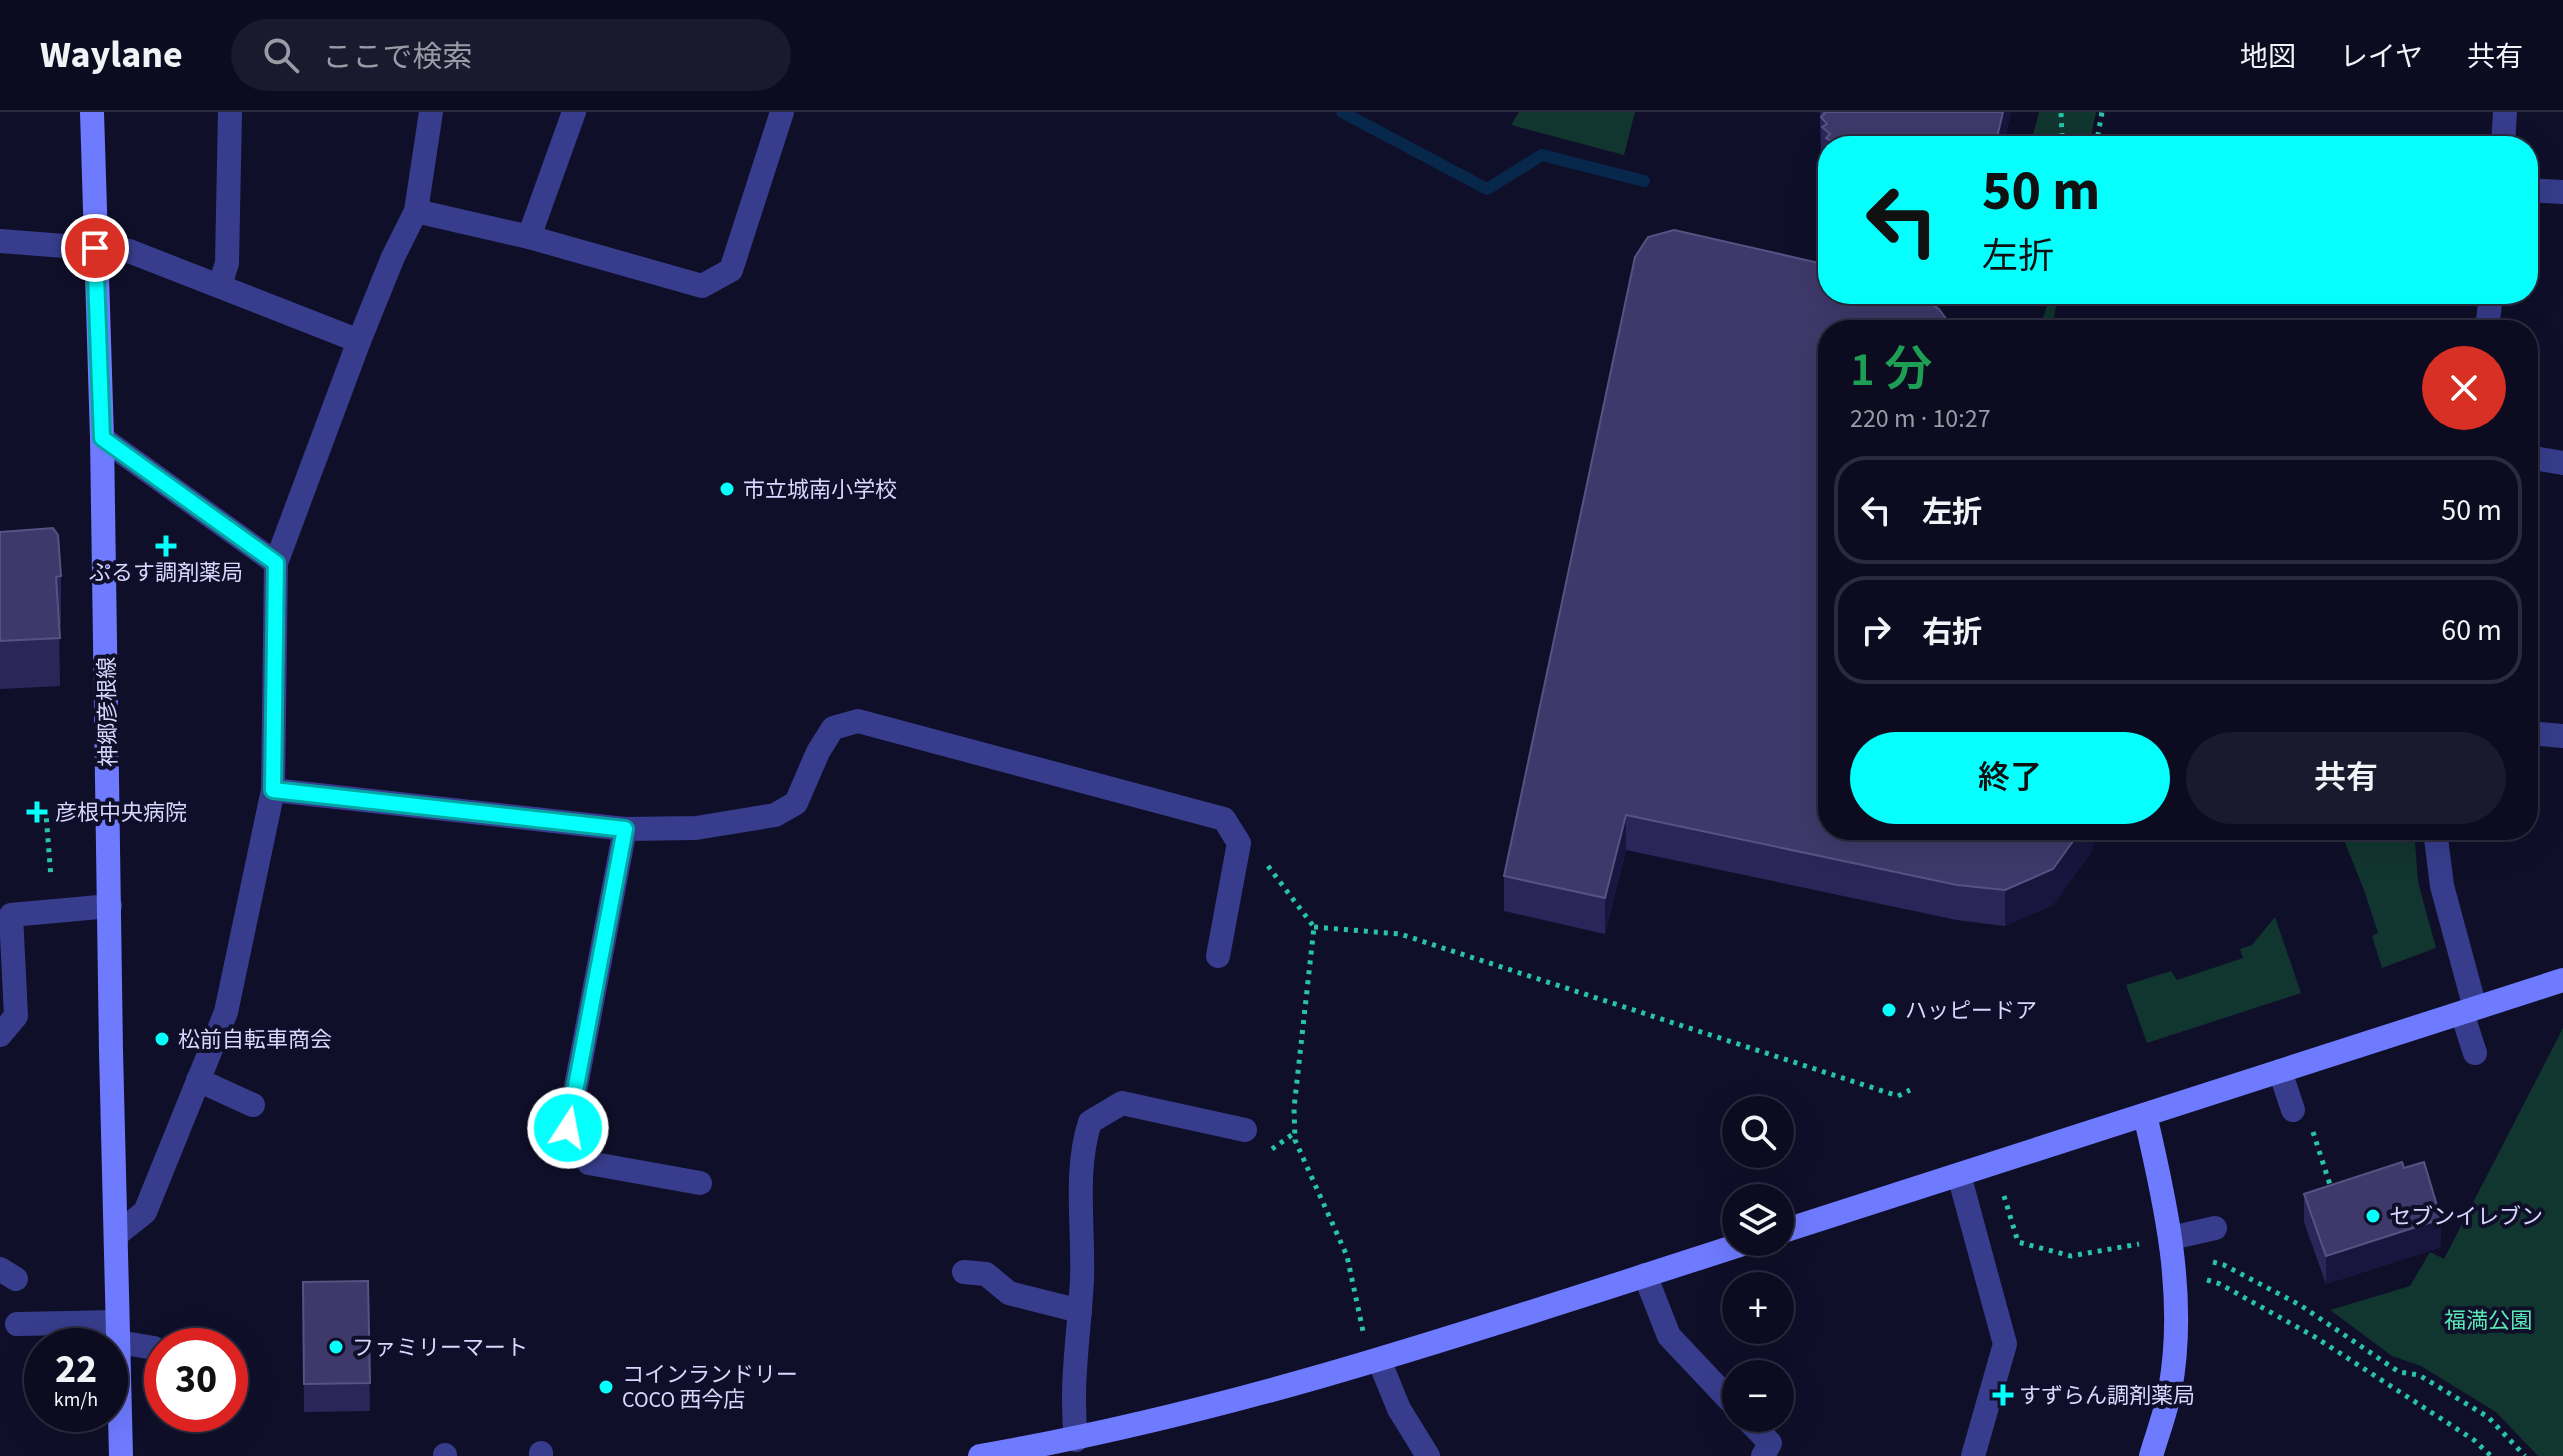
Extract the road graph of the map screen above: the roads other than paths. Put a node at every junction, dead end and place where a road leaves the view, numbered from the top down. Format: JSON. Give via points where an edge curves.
{"nodes":[{"id":1,"x":92,"y":112,"type":"edge"},
{"id":2,"x":230,"y":112,"type":"edge"},
{"id":3,"x":431,"y":112,"type":"edge"},
{"id":4,"x":574,"y":112,"type":"edge"},
{"id":5,"x":782,"y":112,"type":"edge"},
{"id":6,"x":2505,"y":112,"type":"edge"},
{"id":7,"x":2504,"y":136,"type":"edge"},
{"id":8,"x":2538,"y":191,"type":"edge"},
{"id":9,"x":2563,"y":192,"type":"edge"},
{"id":10,"x":416,"y":211,"type":"junction"},
{"id":11,"x":529,"y":237,"type":"junction"},
{"id":12,"x":0,"y":241,"type":"edge"},
{"id":13,"x":95,"y":248,"type":"junction"},
{"id":14,"x":220,"y":285,"type":"junction"},
{"id":15,"x":359,"y":341,"type":"junction"},
{"id":16,"x":102,"y":438,"type":"junction"},
{"id":17,"x":2538,"y":459,"type":"edge"},
{"id":18,"x":2563,"y":463,"type":"edge"},
{"id":19,"x":276,"y":563,"type":"junction"},
{"id":20,"x":2538,"y":734,"type":"edge"},
{"id":21,"x":2563,"y":736,"type":"edge"},
{"id":22,"x":273,"y":790,"type":"junction"},
{"id":23,"x":625,"y":829,"type":"junction"},
{"id":24,"x":2435,"y":840,"type":"edge"},
{"id":25,"x":110,"y":906,"type":"junction"},
{"id":26,"x":1218,"y":956,"type":"dead end"},
{"id":27,"x":2563,"y":980,"type":"edge"},
{"id":28,"x":2469,"y":1011,"type":"junction"},
{"id":29,"x":0,"y":1035,"type":"edge"},
{"id":30,"x":2475,"y":1053,"type":"dead end"},
{"id":31,"x":2280,"y":1071,"type":"junction"},
{"id":32,"x":198,"y":1080,"type":"junction"},
{"id":33,"x":253,"y":1105,"type":"dead end"},
{"id":34,"x":2293,"y":1110,"type":"dead end"},
{"id":35,"x":2145,"y":1115,"type":"junction"},
{"id":36,"x":1245,"y":1130,"type":"dead end"},
{"id":37,"x":1959,"y":1175,"type":"junction"},
{"id":38,"x":700,"y":1183,"type":"dead end"},
{"id":39,"x":1794,"y":1228,"type":"edge"},
{"id":40,"x":2215,"y":1228,"type":"dead end"},
{"id":41,"x":116,"y":1235,"type":"junction"},
{"id":42,"x":2171,"y":1238,"type":"junction"},
{"id":43,"x":1722,"y":1251,"type":"edge"},
{"id":44,"x":964,"y":1272,"type":"dead end"},
{"id":45,"x":1645,"y":1275,"type":"junction"},
{"id":46,"x":1080,"y":1311,"type":"junction"},
{"id":47,"x":17,"y":1324,"type":"dead end"},
{"id":48,"x":68,"y":1328,"type":"edge"},
{"id":49,"x":118,"y":1328,"type":"edge"},
{"id":50,"x":1379,"y":1360,"type":"junction"},
{"id":51,"x":1722,"y":1392,"type":"edge"},
{"id":52,"x":120,"y":1432,"type":"edge"},
{"id":53,"x":1759,"y":1432,"type":"edge"},
{"id":54,"x":1076,"y":1440,"type":"junction"},
{"id":55,"x":121,"y":1456,"type":"edge"},
{"id":56,"x":980,"y":1456,"type":"edge"},
{"id":57,"x":1428,"y":1456,"type":"edge"},
{"id":58,"x":1763,"y":1456,"type":"edge"},
{"id":59,"x":1973,"y":1456,"type":"edge"},
{"id":60,"x":2151,"y":1456,"type":"edge"}],
"edges":[{"from":1,"to":13,"type":"street","name":"神郷彦根線"},
{"from":2,"to":14,"type":"street","via":[[227,263]]},
{"from":3,"to":10,"type":"street"},
{"from":4,"to":11,"type":"street"},
{"from":5,"to":11,"type":"street","via":[[731,270],[702,286]]},
{"from":6,"to":7,"type":"street"},
{"from":8,"to":9,"type":"street"},
{"from":10,"to":11,"type":"street"},
{"from":10,"to":15,"type":"street"},
{"from":12,"to":13,"type":"street"},
{"from":13,"to":14,"type":"street","via":[[129,251]]},
{"from":13,"to":16,"type":"street","name":"神郷彦根線"},
{"from":14,"to":15,"type":"street"},
{"from":15,"to":19,"type":"street"},
{"from":16,"to":19,"type":"street"},
{"from":16,"to":25,"type":"street","name":"神郷彦根線"},
{"from":17,"to":18,"type":"street"},
{"from":19,"to":22,"type":"street"},
{"from":20,"to":21,"type":"street"},
{"from":22,"to":23,"type":"street"},
{"from":22,"to":32,"type":"street","via":[[234,1016]]},
{"from":23,"to":26,"type":"street","via":[[696,828],[775,815],[796,803],[833,728],[858,721],[1224,819],[1239,843]]},
{"from":23,"to":38,"type":"street","via":[[568,1128],[589,1163]]},
{"from":24,"to":28,"type":"street"},
{"from":25,"to":29,"type":"street","via":[[11,915],[16,1016]]},
{"from":25,"to":41,"type":"street","name":"神郷彦根線"},
{"from":27,"to":28,"type":"street"},
{"from":28,"to":30,"type":"street"},
{"from":28,"to":31,"type":"street"},
{"from":31,"to":34,"type":"street"},
{"from":31,"to":35,"type":"street"},
{"from":32,"to":33,"type":"street"},
{"from":32,"to":41,"type":"street","via":[[145,1212]]},
{"from":35,"to":37,"type":"street"},
{"from":35,"to":42,"type":"street"},
{"from":36,"to":46,"type":"street","via":[[1122,1103],[1090,1122],[1083,1145]]},
{"from":37,"to":39,"type":"street"},
{"from":37,"to":59,"type":"street","via":[[2005,1344]]},
{"from":40,"to":42,"type":"street"},
{"from":41,"to":49,"type":"street","name":"神郷彦根線"},
{"from":42,"to":60,"type":"street","via":[[2175,1320],[2170,1390]]},
{"from":43,"to":45,"type":"street"},
{"from":44,"to":46,"type":"street","via":[[986,1274],[1009,1293]]},
{"from":45,"to":50,"type":"street"},
{"from":45,"to":51,"type":"street","via":[[1669,1336]]},
{"from":46,"to":54,"type":"street","via":[[1072,1392]]},
{"from":47,"to":48,"type":"street"},
{"from":50,"to":54,"type":"street"},
{"from":50,"to":57,"type":"street","via":[[1399,1409]]},
{"from":52,"to":55,"type":"street","name":"神郷彦根線"},
{"from":53,"to":58,"type":"street","via":[[1770,1443]]},
{"from":54,"to":56,"type":"street"}]}
